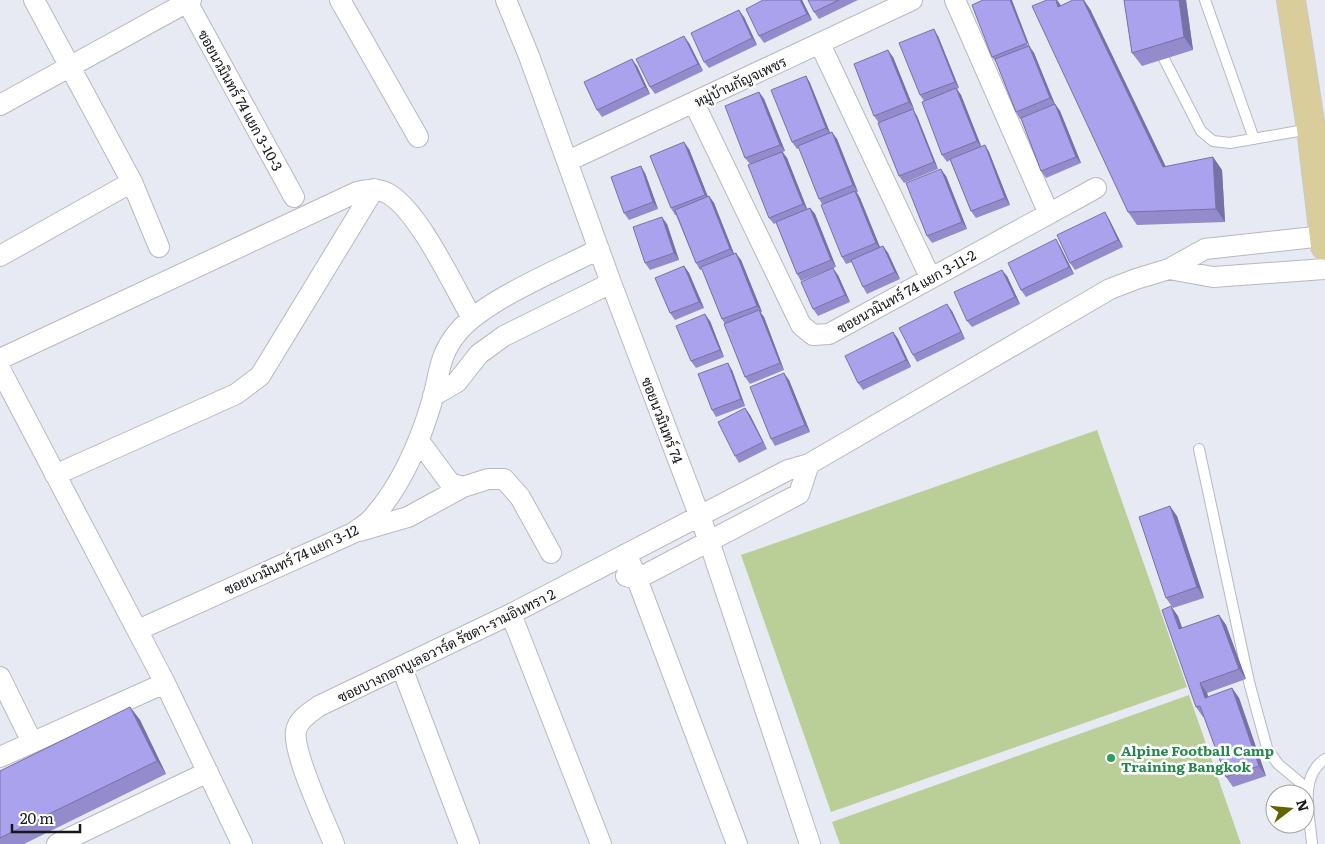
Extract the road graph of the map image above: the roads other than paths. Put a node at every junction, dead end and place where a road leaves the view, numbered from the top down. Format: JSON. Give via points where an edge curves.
{"nodes":[{"id":1,"x":34,"y":0,"type":"edge"},
{"id":2,"x":340,"y":0,"type":"edge"},
{"id":3,"x":506,"y":0,"type":"edge"},
{"id":4,"x":912,"y":0,"type":"edge"},
{"id":5,"x":955,"y":0,"type":"edge"},
{"id":6,"x":1204,"y":0,"type":"edge"},
{"id":7,"x":1291,"y":0,"type":"edge"},
{"id":8,"x":188,"y":1,"type":"edge"},
{"id":9,"x":1152,"y":35,"type":"edge"},
{"id":10,"x":820,"y":44,"type":"junction"},
{"id":11,"x":70,"y":66,"type":"junction"},
{"id":12,"x":694,"y":103,"type":"junction"},
{"id":13,"x":0,"y":105,"type":"edge"},
{"id":14,"x":1311,"y":128,"type":"junction"},
{"id":15,"x":418,"y":137,"type":"dead end"},
{"id":16,"x":1254,"y":139,"type":"junction"},
{"id":17,"x":568,"y":161,"type":"junction"},
{"id":18,"x":132,"y":182,"type":"junction"},
{"id":19,"x":1096,"y":188,"type":"dead end"},
{"id":20,"x":374,"y":189,"type":"junction"},
{"id":21,"x":294,"y":198,"type":"dead end"},
{"id":22,"x":1050,"y":214,"type":"junction"},
{"id":23,"x":1324,"y":241,"type":"edge"},
{"id":24,"x":159,"y":246,"type":"dead end"},
{"id":25,"x":599,"y":249,"type":"junction"},
{"id":26,"x":0,"y":256,"type":"edge"},
{"id":27,"x":1325,"y":268,"type":"edge"},
{"id":28,"x":1169,"y":270,"type":"junction"},
{"id":29,"x":930,"y":277,"type":"junction"},
{"id":30,"x":611,"y":283,"type":"junction"},
{"id":31,"x":472,"y":318,"type":"junction"},
{"id":32,"x":0,"y":359,"type":"edge"},
{"id":33,"x":0,"y":369,"type":"edge"},
{"id":34,"x":433,"y":396,"type":"junction"},
{"id":35,"x":419,"y":441,"type":"junction"},
{"id":36,"x":1199,"y":449,"type":"dead end"},
{"id":37,"x":810,"y":464,"type":"junction"},
{"id":38,"x":55,"y":475,"type":"junction"},
{"id":39,"x":462,"y":487,"type":"junction"},
{"id":40,"x":700,"y":515,"type":"junction"},
{"id":41,"x":353,"y":533,"type":"junction"},
{"id":42,"x":709,"y":541,"type":"junction"},
{"id":43,"x":551,"y":553,"type":"dead end"},
{"id":44,"x":626,"y":554,"type":"junction"},
{"id":45,"x":603,"y":568,"type":"junction"},
{"id":46,"x":637,"y":579,"type":"junction"},
{"id":47,"x":512,"y":614,"type":"junction"},
{"id":48,"x":138,"y":630,"type":"junction"},
{"id":49,"x":402,"y":668,"type":"junction"},
{"id":50,"x":0,"y":677,"type":"edge"},
{"id":51,"x":165,"y":684,"type":"junction"},
{"id":52,"x":32,"y":742,"type":"junction"},
{"id":53,"x":0,"y":757,"type":"edge"},
{"id":54,"x":1325,"y":759,"type":"edge"},
{"id":55,"x":208,"y":772,"type":"junction"},
{"id":56,"x":1302,"y":784,"type":"edge"},
{"id":57,"x":1309,"y":784,"type":"edge"},
{"id":58,"x":57,"y":844,"type":"edge"},
{"id":59,"x":242,"y":844,"type":"edge"},
{"id":60,"x":334,"y":844,"type":"edge"},
{"id":61,"x":469,"y":844,"type":"edge"},
{"id":62,"x":601,"y":844,"type":"edge"},
{"id":63,"x":737,"y":844,"type":"edge"},
{"id":64,"x":810,"y":844,"type":"edge"}],
"edges":[{"from":1,"to":11,"type":"street"},
{"from":2,"to":15,"type":"street"},
{"from":3,"to":17,"type":"street","name":"ซอยนวมินทร์ 74"},
{"from":4,"to":10,"type":"street","name":"หมู่บ้านกัญจเพชร"},
{"from":5,"to":22,"type":"street"},
{"from":6,"to":16,"type":"lane"},
{"from":7,"to":14,"type":"main road"},
{"from":8,"to":11,"type":"street"},
{"from":8,"to":21,"type":"street","name":"ซอยนวมินทร์ 74 แยก 3-10-3"},
{"from":9,"to":16,"type":"lane","via":[[1200,131],[1213,141],[1230,143]]},
{"from":10,"to":12,"type":"street","name":"หมู่บ้านกัญจเพชร"},
{"from":10,"to":29,"type":"street"},
{"from":11,"to":13,"type":"street"},
{"from":11,"to":18,"type":"street"},
{"from":12,"to":17,"type":"street","name":"หมู่บ้านกัญจเพชร"},
{"from":12,"to":29,"type":"street","name":"ซอยนวมินทร์ 74 แยก 3-11-2","via":[[801,325],[813,335],[829,334]]},
{"from":14,"to":16,"type":"lane"},
{"from":14,"to":23,"type":"main road"},
{"from":17,"to":25,"type":"street","name":"ซอยนวมินทร์ 74"},
{"from":18,"to":24,"type":"street"},
{"from":18,"to":26,"type":"street"},
{"from":19,"to":22,"type":"street","name":"ซอยนวมินทร์ 74 แยก 3-11-2"},
{"from":20,"to":31,"type":"street","via":[[388,194],[415,220]]},
{"from":20,"to":32,"type":"street","via":[[357,192]]},
{"from":20,"to":38,"type":"street","via":[[260,376],[236,394]]},
{"from":22,"to":29,"type":"street","name":"ซอยนวมินทร์ 74 แยก 3-11-2"},
{"from":23,"to":28,"type":"street","via":[[1204,249]]},
{"from":25,"to":30,"type":"street","name":"ซอยนวมินทร์ 74"},
{"from":25,"to":31,"type":"street","name":"ซอยนวมินทร์ 74 แยก 3-12"},
{"from":27,"to":28,"type":"street","via":[[1213,277]]},
{"from":28,"to":37,"type":"street","name":"ซอยบางกอกบูเลอวาร์ด รัชดา-รามอินทรา 2","via":[[1110,289]]},
{"from":30,"to":34,"type":"street","via":[[504,336],[479,354],[457,382]]},
{"from":30,"to":40,"type":"street","name":"ซอยนวมินทร์ 74"},
{"from":31,"to":34,"type":"street","name":"ซอยนวมินทร์ 74 แยก 3-12","via":[[458,332],[440,361]]},
{"from":33,"to":38,"type":"street"},
{"from":34,"to":35,"type":"street","name":"ซอยนวมินทร์ 74 แยก 3-12"},
{"from":35,"to":39,"type":"street","via":[[450,483]]},
{"from":35,"to":41,"type":"street","name":"ซอยนวมินทร์ 74 แยก 3-12","via":[[374,518]]},
{"from":36,"to":56,"type":"lane","via":[[1249,682],[1267,748],[1278,764]]},
{"from":37,"to":40,"type":"street","name":"ซอยบางกอกบูเลอวาร์ด รัชดา-รามอินทรา 2","via":[[788,470]]},
{"from":37,"to":42,"type":"street","via":[[799,494]]},
{"from":38,"to":48,"type":"street"},
{"from":39,"to":41,"type":"street","via":[[408,517]]},
{"from":39,"to":43,"type":"street","via":[[488,479],[504,479],[520,497]]},
{"from":40,"to":42,"type":"street","name":"ซอยนวมินทร์ 74"},
{"from":40,"to":44,"type":"street","name":"ซอยบางกอกบูเลอวาร์ด รัชดา-รามอินทรา 2"},
{"from":41,"to":48,"type":"street","name":"ซอยนวมินทร์ 74 แยก 3-12"},
{"from":42,"to":46,"type":"street"},
{"from":42,"to":64,"type":"street","name":"ซอยนวมินทร์ 74"},
{"from":44,"to":45,"type":"street","name":"ซอยบางกอกบูเลอวาร์ด รัชดา-รามอินทรา 2"},
{"from":44,"to":46,"type":"street"},
{"from":45,"to":46,"type":"street"},
{"from":45,"to":47,"type":"street","name":"ซอยบางกอกบูเลอวาร์ด รัชดา-รามอินทรา 2"},
{"from":46,"to":63,"type":"street"},
{"from":47,"to":49,"type":"street","name":"ซอยบางกอกบูเลอวาร์ด รัชดา-รามอินทรา 2"},
{"from":47,"to":62,"type":"street"},
{"from":48,"to":51,"type":"street"},
{"from":49,"to":60,"type":"street","name":"ซอยบางกอกบูเลอวาร์ด รัชดา-รามอินทรา 2","via":[[320,706],[304,718],[296,730],[298,753]]},
{"from":49,"to":61,"type":"street"},
{"from":50,"to":52,"type":"street"},
{"from":51,"to":52,"type":"street"},
{"from":51,"to":55,"type":"street"},
{"from":52,"to":53,"type":"street"},
{"from":54,"to":57,"type":"lane","via":[[1310,776]]},
{"from":55,"to":58,"type":"street"},
{"from":55,"to":59,"type":"street"}]}
